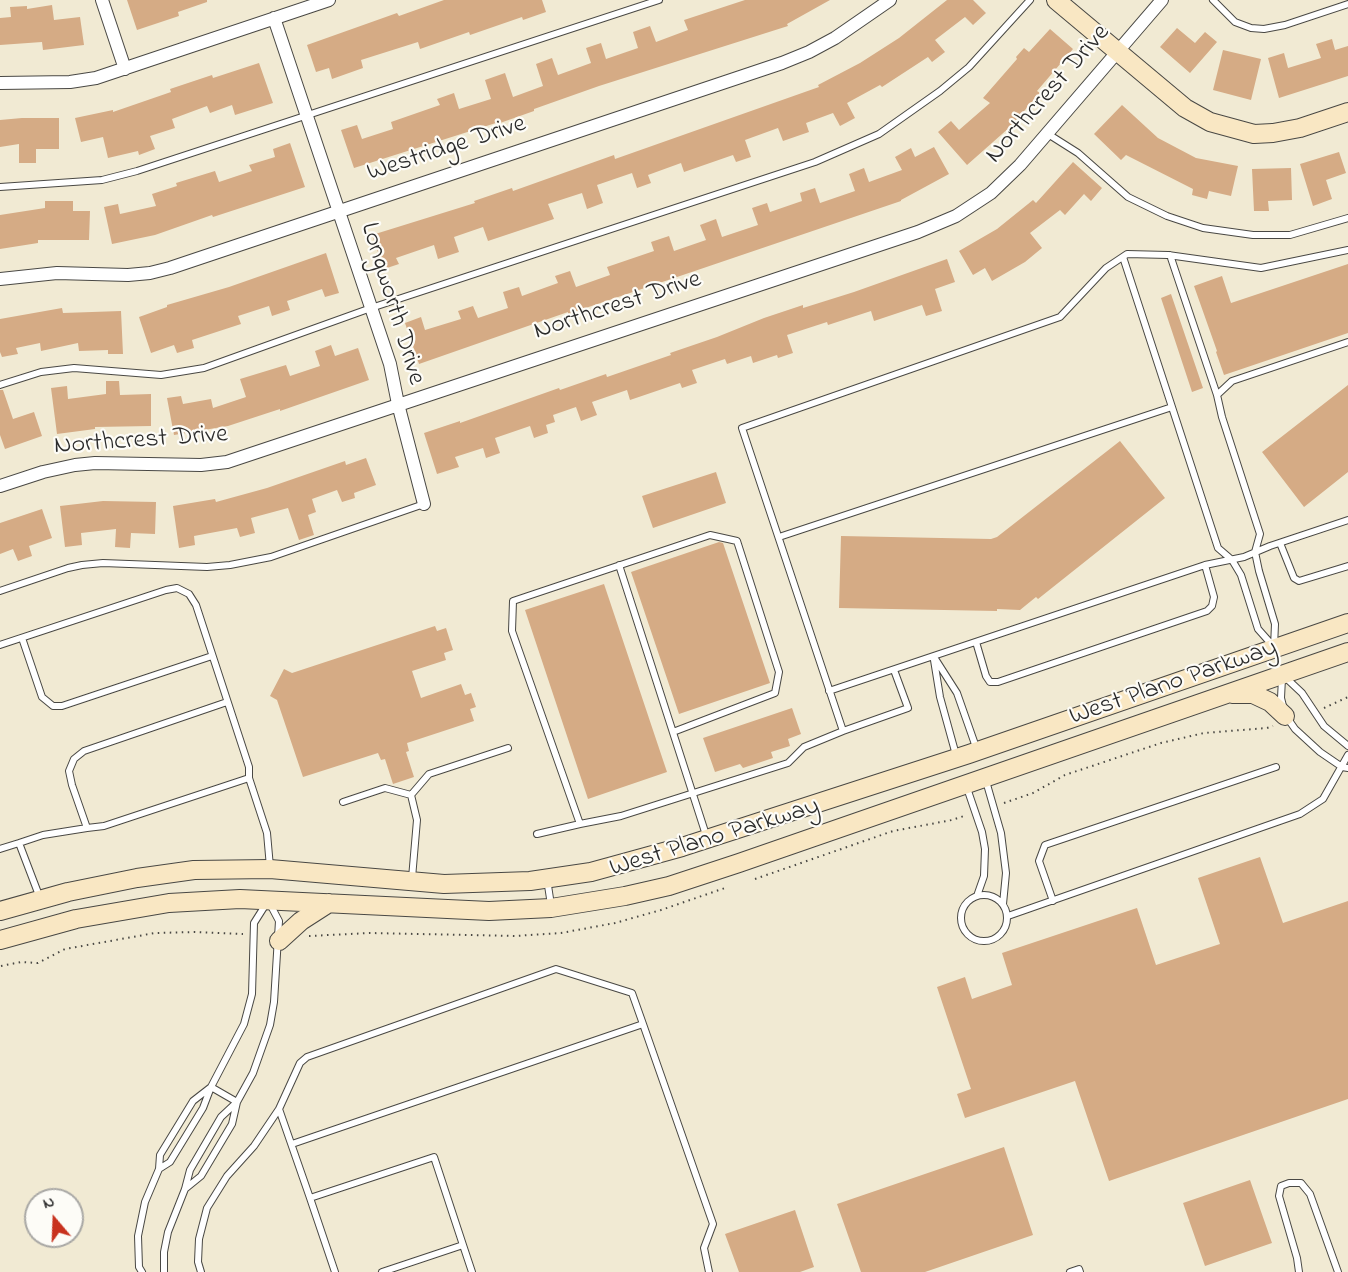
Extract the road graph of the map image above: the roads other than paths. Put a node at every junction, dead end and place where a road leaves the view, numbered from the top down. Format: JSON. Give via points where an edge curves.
{"nodes":[{"id":1,"x":102,"y":0,"type":"edge"},
{"id":2,"x":329,"y":0,"type":"edge"},
{"id":3,"x":659,"y":0,"type":"edge"},
{"id":4,"x":890,"y":0,"type":"edge"},
{"id":5,"x":1030,"y":0,"type":"edge"},
{"id":6,"x":1056,"y":0,"type":"edge"},
{"id":7,"x":1162,"y":0,"type":"edge"},
{"id":8,"x":1213,"y":0,"type":"edge"},
{"id":9,"x":1348,"y":4,"type":"edge"},
{"id":10,"x":274,"y":18,"type":"junction"},
{"id":11,"x":1117,"y":52,"type":"junction"},
{"id":12,"x":125,"y":69,"type":"junction"},
{"id":13,"x":0,"y":83,"type":"edge"},
{"id":14,"x":1348,"y":112,"type":"edge"},
{"id":15,"x":307,"y":115,"type":"junction"},
{"id":16,"x":1047,"y":133,"type":"junction"},
{"id":17,"x":0,"y":187,"type":"edge"},
{"id":18,"x":339,"y":210,"type":"junction"},
{"id":19,"x":1348,"y":218,"type":"edge"},
{"id":20,"x":1348,"y":250,"type":"edge"},
{"id":21,"x":1170,"y":255,"type":"junction"},
{"id":22,"x":1122,"y":257,"type":"junction"},
{"id":23,"x":0,"y":279,"type":"edge"},
{"id":24,"x":371,"y":308,"type":"junction"},
{"id":25,"x":1348,"y":342,"type":"edge"},
{"id":26,"x":0,"y":385,"type":"edge"},
{"id":27,"x":1217,"y":395,"type":"junction"},
{"id":28,"x":398,"y":404,"type":"junction"},
{"id":29,"x":1172,"y":407,"type":"junction"},
{"id":30,"x":0,"y":486,"type":"edge"},
{"id":31,"x":424,"y":504,"type":"joint"},
{"id":32,"x":1348,"y":520,"type":"edge"},
{"id":33,"x":779,"y":537,"type":"junction"},
{"id":34,"x":1280,"y":543,"type":"junction"},
{"id":35,"x":1256,"y":552,"type":"junction"},
{"id":36,"x":1232,"y":560,"type":"junction"},
{"id":37,"x":619,"y":565,"type":"junction"},
{"id":38,"x":1205,"y":566,"type":"junction"},
{"id":39,"x":1348,"y":566,"type":"edge"},
{"id":40,"x":0,"y":591,"type":"edge"},
{"id":41,"x":1348,"y":623,"type":"edge"},
{"id":42,"x":22,"y":638,"type":"junction"},
{"id":43,"x":976,"y":642,"type":"junction"},
{"id":44,"x":0,"y":645,"type":"edge"},
{"id":45,"x":1274,"y":648,"type":"junction"},
{"id":46,"x":1348,"y":652,"type":"edge"},
{"id":47,"x":212,"y":656,"type":"junction"},
{"id":48,"x":934,"y":657,"type":"junction"},
{"id":49,"x":894,"y":670,"type":"junction"},
{"id":50,"x":1282,"y":674,"type":"junction"},
{"id":51,"x":829,"y":691,"type":"junction"},
{"id":52,"x":1225,"y":693,"type":"junction"},
{"id":53,"x":227,"y":702,"type":"junction"},
{"id":54,"x":1283,"y":720,"type":"junction"},
{"id":55,"x":843,"y":731,"type":"junction"},
{"id":56,"x":673,"y":732,"type":"junction"},
{"id":57,"x":1348,"y":746,"type":"edge"},
{"id":58,"x":508,"y":748,"type":"dead end"},
{"id":59,"x":977,"y":751,"type":"junction"},
{"id":60,"x":1348,"y":755,"type":"edge"},
{"id":61,"x":957,"y":758,"type":"junction"},
{"id":62,"x":1276,"y":767,"type":"dead end"},
{"id":63,"x":1345,"y":767,"type":"edge"},
{"id":64,"x":985,"y":777,"type":"junction"},
{"id":65,"x":249,"y":778,"type":"junction"},
{"id":66,"x":966,"y":784,"type":"junction"},
{"id":67,"x":693,"y":794,"type":"junction"},
{"id":68,"x":411,"y":795,"type":"junction"},
{"id":69,"x":343,"y":802,"type":"dead end"},
{"id":70,"x":580,"y":824,"type":"junction"},
{"id":71,"x":87,"y":828,"type":"junction"},
{"id":72,"x":537,"y":834,"type":"dead end"},
{"id":73,"x":708,"y":839,"type":"junction"},
{"id":74,"x":19,"y":843,"type":"junction"},
{"id":75,"x":0,"y":849,"type":"edge"},
{"id":76,"x":270,"y":869,"type":"junction"},
{"id":77,"x":547,"y":879,"type":"junction"},
{"id":78,"x":412,"y":882,"type":"junction"},
{"id":79,"x":977,"y":896,"type":"junction"},
{"id":80,"x":40,"y":899,"type":"junction"},
{"id":81,"x":268,"y":900,"type":"junction"},
{"id":82,"x":1053,"y":901,"type":"junction"},
{"id":83,"x":329,"y":903,"type":"junction"},
{"id":84,"x":1003,"y":904,"type":"junction"},
{"id":85,"x":551,"y":908,"type":"junction"},
{"id":86,"x":0,"y":911,"type":"edge"},
{"id":87,"x":1008,"y":916,"type":"junction"},
{"id":88,"x":49,"y":926,"type":"junction"},
{"id":89,"x":0,"y":940,"type":"edge"},
{"id":90,"x":279,"y":941,"type":"junction"},
{"id":91,"x":643,"y":1024,"type":"junction"},
{"id":92,"x":211,"y":1087,"type":"junction"},
{"id":93,"x":237,"y":1102,"type":"junction"},
{"id":94,"x":279,"y":1109,"type":"junction"},
{"id":95,"x":292,"y":1144,"type":"junction"},
{"id":96,"x":159,"y":1169,"type":"junction"},
{"id":97,"x":185,"y":1188,"type":"junction"},
{"id":98,"x":310,"y":1198,"type":"junction"},
{"id":99,"x":463,"y":1245,"type":"junction"},
{"id":100,"x":142,"y":1272,"type":"edge"},
{"id":101,"x":164,"y":1272,"type":"edge"},
{"id":102,"x":201,"y":1272,"type":"edge"},
{"id":103,"x":335,"y":1272,"type":"edge"},
{"id":104,"x":382,"y":1272,"type":"edge"},
{"id":105,"x":472,"y":1272,"type":"edge"},
{"id":106,"x":709,"y":1272,"type":"edge"},
{"id":107,"x":1070,"y":1272,"type":"edge"},
{"id":108,"x":1080,"y":1272,"type":"edge"},
{"id":109,"x":1299,"y":1272,"type":"edge"},
{"id":110,"x":1338,"y":1272,"type":"edge"}],
"edges":[{"from":1,"to":12,"type":"street"},
{"from":2,"to":10,"type":"street"},
{"from":3,"to":15,"type":"lane"},
{"from":4,"to":18,"type":"street","name":"Westridge Drive","via":[[835,38],[782,63]]},
{"from":5,"to":24,"type":"lane","via":[[969,67],[879,134],[814,162]]},
{"from":6,"to":11,"type":"main road"},
{"from":7,"to":11,"type":"street","name":"Northcrest Drive"},
{"from":8,"to":9,"type":"lane","via":[[1236,22],[1264,29]]},
{"from":10,"to":12,"type":"street"},
{"from":10,"to":15,"type":"street","name":"Longworth Drive"},
{"from":11,"to":14,"type":"main road","via":[[1185,108],[1238,131],[1273,133]]},
{"from":11,"to":16,"type":"street","name":"Northcrest Drive"},
{"from":12,"to":13,"type":"street","via":[[69,82]]},
{"from":15,"to":17,"type":"lane","via":[[102,180]]},
{"from":15,"to":18,"type":"street","name":"Longworth Drive"},
{"from":16,"to":19,"type":"lane","via":[[1078,153],[1128,197],[1203,228],[1253,235],[1290,234]]},
{"from":16,"to":28,"type":"street","name":"Northcrest Drive","via":[[991,193],[937,224]]},
{"from":18,"to":23,"type":"street","name":"Westridge Drive","via":[[150,273],[57,273]]},
{"from":18,"to":24,"type":"street","name":"Longworth Drive"},
{"from":20,"to":21,"type":"lane","via":[[1261,268]]},
{"from":21,"to":22,"type":"lane"},
{"from":21,"to":27,"type":"lane"},
{"from":22,"to":29,"type":"lane"},
{"from":22,"to":33,"type":"lane","via":[[1060,317],[742,428]]},
{"from":24,"to":26,"type":"lane","via":[[204,368],[161,375],[74,368],[41,372]]},
{"from":24,"to":28,"type":"street","name":"Longworth Drive","via":[[390,364]]},
{"from":25,"to":27,"type":"lane","via":[[1232,381]]},
{"from":27,"to":35,"type":"lane","via":[[1260,534]]},
{"from":28,"to":30,"type":"street","name":"Northcrest Drive","via":[[227,462],[75,465]]},
{"from":28,"to":31,"type":"street","name":"Longworth Drive"},
{"from":29,"to":33,"type":"lane"},
{"from":29,"to":36,"type":"lane","via":[[1218,548]]},
{"from":31,"to":40,"type":"lane","via":[[271,557],[207,567],[103,563],[68,568]]},
{"from":32,"to":34,"type":"lane"},
{"from":33,"to":51,"type":"lane"},
{"from":34,"to":35,"type":"lane"},
{"from":34,"to":39,"type":"lane","via":[[1294,578],[1299,581]]},
{"from":35,"to":36,"type":"lane"},
{"from":35,"to":45,"type":"lane","via":[[1275,624]]},
{"from":36,"to":38,"type":"lane"},
{"from":36,"to":45,"type":"lane","via":[[1241,575],[1258,629]]},
{"from":37,"to":56,"type":"lane"},
{"from":37,"to":56,"type":"lane","via":[[710,535],[737,541],[776,661],[779,672],[775,693]]},
{"from":37,"to":70,"type":"lane","via":[[513,601],[512,631]]},
{"from":38,"to":43,"type":"lane"},
{"from":38,"to":43,"type":"lane","via":[[1214,597],[1208,611],[998,682],[990,682],[986,676]]},
{"from":41,"to":45,"type":"main road","name":"West Plano Parkway"},
{"from":42,"to":44,"type":"lane"},
{"from":42,"to":47,"type":"lane","via":[[177,588],[189,594],[196,605]]},
{"from":42,"to":47,"type":"lane","via":[[42,697],[53,706]]},
{"from":43,"to":48,"type":"lane"},
{"from":45,"to":50,"type":"main road"},
{"from":45,"to":59,"type":"main road","name":"West Plano Parkway"},
{"from":46,"to":50,"type":"main road","name":"West Plano Parkway"},
{"from":47,"to":53,"type":"lane"},
{"from":48,"to":49,"type":"lane"},
{"from":48,"to":59,"type":"lane","via":[[957,693]]},
{"from":48,"to":61,"type":"lane","via":[[940,698]]},
{"from":49,"to":51,"type":"lane"},
{"from":49,"to":55,"type":"lane","via":[[908,708]]},
{"from":50,"to":52,"type":"main road","name":"West Plano Parkway"},
{"from":50,"to":54,"type":"lane"},
{"from":50,"to":57,"type":"lane","via":[[1302,693],[1324,726]]},
{"from":51,"to":55,"type":"lane"},
{"from":52,"to":54,"type":"main road","via":[[1253,694],[1270,702]]},
{"from":52,"to":64,"type":"main road","name":"West Plano Parkway"},
{"from":53,"to":65,"type":"lane","via":[[249,767]]},
{"from":53,"to":71,"type":"lane","via":[[84,751],[74,759],[69,771]]},
{"from":54,"to":63,"type":"lane"},
{"from":55,"to":67,"type":"lane","via":[[804,747],[788,763]]},
{"from":56,"to":67,"type":"lane"},
{"from":58,"to":68,"type":"lane","via":[[429,774]]},
{"from":59,"to":61,"type":"main road","name":"West Plano Parkway"},
{"from":59,"to":64,"type":"main road"},
{"from":60,"to":63,"type":"lane"},
{"from":61,"to":66,"type":"main road"},
{"from":61,"to":73,"type":"main road","name":"West Plano Parkway"},
{"from":62,"to":82,"type":"lane","via":[[1045,845],[1039,861]]},
{"from":63,"to":82,"type":"lane","via":[[1323,800],[1300,814]]},
{"from":64,"to":66,"type":"main road","name":"West Plano Parkway"},
{"from":64,"to":84,"type":"lane","via":[[1001,833],[1006,873]]},
{"from":65,"to":71,"type":"lane","via":[[104,826]]},
{"from":65,"to":76,"type":"lane","via":[[267,833]]},
{"from":66,"to":79,"type":"lane","via":[[985,849],[984,876]]},
{"from":66,"to":85,"type":"main road","name":"West Plano Parkway","via":[[669,886]]},
{"from":67,"to":70,"type":"lane"},
{"from":67,"to":73,"type":"lane"},
{"from":68,"to":69,"type":"lane","via":[[385,789]]},
{"from":68,"to":78,"type":"lane","via":[[417,820]]},
{"from":70,"to":72,"type":"lane"},
{"from":71,"to":74,"type":"lane"},
{"from":73,"to":77,"type":"main road","name":"West Plano Parkway","via":[[591,872]]},
{"from":74,"to":75,"type":"lane"},
{"from":74,"to":80,"type":"lane"},
{"from":76,"to":78,"type":"main road","name":"West Plano Parkway"},
{"from":76,"to":80,"type":"main road","name":"West Plano Parkway","via":[[194,870]]},
{"from":76,"to":81,"type":"main road"},
{"from":77,"to":78,"type":"main road","name":"West Plano Parkway"},
{"from":77,"to":85,"type":"lane"},
{"from":79,"to":84,"type":"lane","via":[[992,896]]},
{"from":79,"to":87,"type":"lane","via":[[962,909],[961,923],[968,935],[980,941],[997,938],[1005,929]]},
{"from":80,"to":86,"type":"main road","name":"West Plano Parkway"},
{"from":80,"to":88,"type":"main road"},
{"from":81,"to":83,"type":"main road","name":"West Plano Parkway"},
{"from":81,"to":88,"type":"main road","name":"West Plano Parkway","via":[[169,903]]},
{"from":81,"to":90,"type":"lane","via":[[279,921]]},
{"from":81,"to":92,"type":"lane","via":[[254,922],[252,994],[244,1024]]},
{"from":82,"to":87,"type":"lane"},
{"from":83,"to":85,"type":"main road","name":"West Plano Parkway","via":[[473,911]]},
{"from":83,"to":90,"type":"main road"},
{"from":84,"to":87,"type":"lane"},
{"from":88,"to":89,"type":"main road","name":"West Plano Parkway"},
{"from":90,"to":93,"type":"lane","via":[[270,1025],[253,1073]]},
{"from":91,"to":94,"type":"lane","via":[[632,993],[556,969],[307,1057],[300,1063]]},
{"from":91,"to":95,"type":"lane"},
{"from":91,"to":106,"type":"lane","via":[[713,1224],[704,1248]]},
{"from":92,"to":93,"type":"lane"},
{"from":92,"to":96,"type":"lane","via":[[203,1108],[170,1162]]},
{"from":92,"to":96,"type":"lane","via":[[193,1101],[160,1155]]},
{"from":93,"to":97,"type":"lane","via":[[221,1118],[190,1170]]},
{"from":93,"to":97,"type":"lane","via":[[232,1124],[201,1176]]},
{"from":94,"to":95,"type":"lane"},
{"from":94,"to":102,"type":"lane","via":[[207,1208],[199,1239]]},
{"from":95,"to":98,"type":"lane"},
{"from":96,"to":100,"type":"lane","via":[[145,1202],[138,1236]]},
{"from":97,"to":101,"type":"lane","via":[[168,1232]]},
{"from":98,"to":99,"type":"lane","via":[[434,1157]]},
{"from":98,"to":103,"type":"lane"},
{"from":99,"to":104,"type":"lane"},
{"from":99,"to":105,"type":"lane"},
{"from":107,"to":108,"type":"lane"},
{"from":109,"to":110,"type":"lane","via":[[1279,1196],[1281,1186],[1289,1183],[1300,1183],[1310,1194]]}]}
